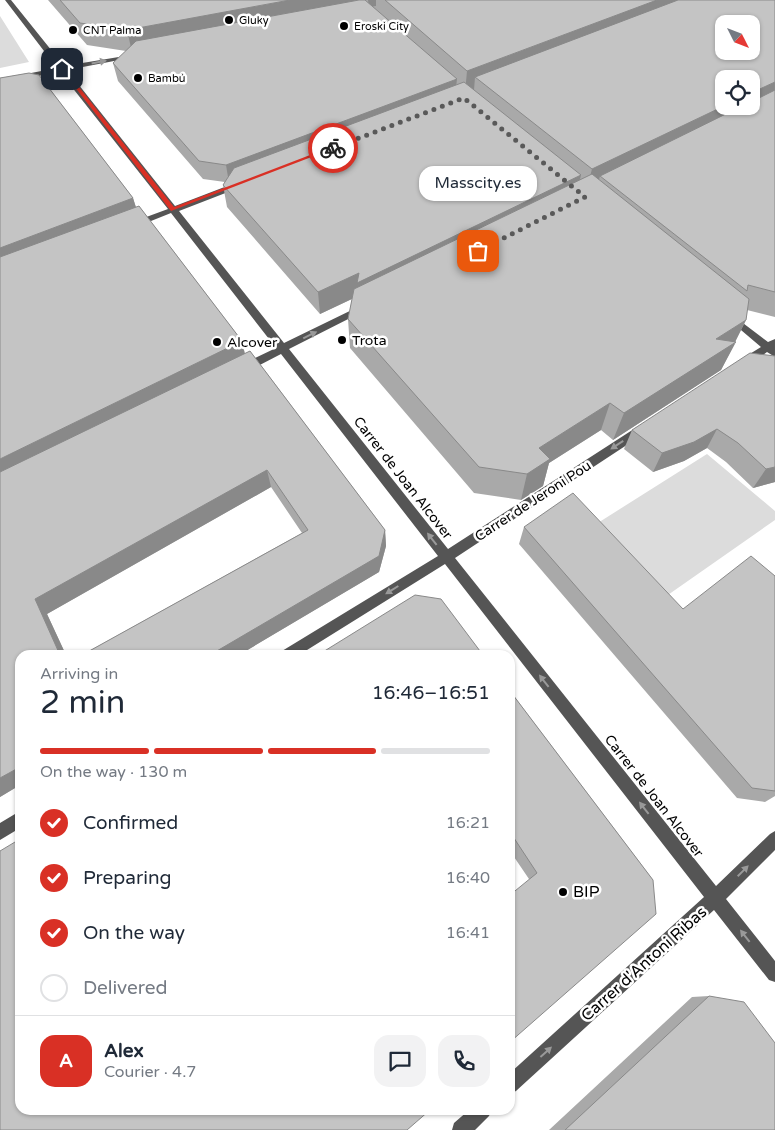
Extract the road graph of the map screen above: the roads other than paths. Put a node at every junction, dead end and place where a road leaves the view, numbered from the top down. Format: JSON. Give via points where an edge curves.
{"nodes":[{"id":1,"x":8,"y":0,"type":"edge"},
{"id":2,"x":140,"y":54,"type":"edge"},
{"id":3,"x":62,"y":69,"type":"junction"},
{"id":4,"x":0,"y":81,"type":"edge"},
{"id":5,"x":246,"y":182,"type":"edge"},
{"id":6,"x":173,"y":210,"type":"junction"},
{"id":7,"x":128,"y":227,"type":"edge"},
{"id":8,"x":371,"y":304,"type":"edge"},
{"id":9,"x":722,"y":310,"type":"edge"},
{"id":10,"x":282,"y":348,"type":"junction"},
{"id":11,"x":772,"y":348,"type":"edge"},
{"id":12,"x":734,"y":369,"type":"edge"},
{"id":13,"x":229,"y":375,"type":"edge"},
{"id":14,"x":652,"y":423,"type":"edge"},
{"id":15,"x":446,"y":557,"type":"junction"},
{"id":16,"x":295,"y":650,"type":"edge"},
{"id":17,"x":15,"y":822,"type":"edge"},
{"id":18,"x":0,"y":832,"type":"edge"},
{"id":19,"x":775,"y":839,"type":"edge"},
{"id":20,"x":715,"y":898,"type":"junction"},
{"id":21,"x":775,"y":974,"type":"edge"},
{"id":22,"x":515,"y":1080,"type":"edge"},
{"id":23,"x":478,"y":1115,"type":"edge"},
{"id":24,"x":461,"y":1130,"type":"edge"}],
"edges":[{"from":1,"to":3,"type":"street","name":"Carrer de Joan Alcover"},
{"from":3,"to":2,"type":"street","one_way":true},
{"from":3,"to":4,"type":"street"},
{"from":3,"to":6,"type":"street","name":"Carrer de Joan Alcover"},
{"from":5,"to":6,"type":"street"},
{"from":6,"to":7,"type":"street"},
{"from":6,"to":10,"type":"street","name":"Carrer de Joan Alcover"},
{"from":10,"to":8,"type":"street","one_way":true},
{"from":9,"to":11,"type":"street"},
{"from":10,"to":13,"type":"street"},
{"from":15,"to":10,"type":"street","name":"Carrer de Joan Alcover","one_way":true},
{"from":11,"to":12,"type":"street"},
{"from":14,"to":15,"type":"street","name":"Carrer de Jeroni Pou","one_way":true},
{"from":15,"to":16,"type":"street","name":"Carrer de Jeroni Pou","one_way":true},
{"from":20,"to":15,"type":"street","name":"Carrer de Joan Alcover","one_way":true},
{"from":17,"to":18,"type":"street"},
{"from":20,"to":19,"type":"street","name":"Carrer d'Antoni Ribas","one_way":true},
{"from":21,"to":20,"type":"street","name":"Carrer de Joan Alcover","one_way":true},
{"from":22,"to":20,"type":"street","name":"Carrer d'Antoni Ribas","one_way":true},
{"from":23,"to":24,"type":"street"}]}
